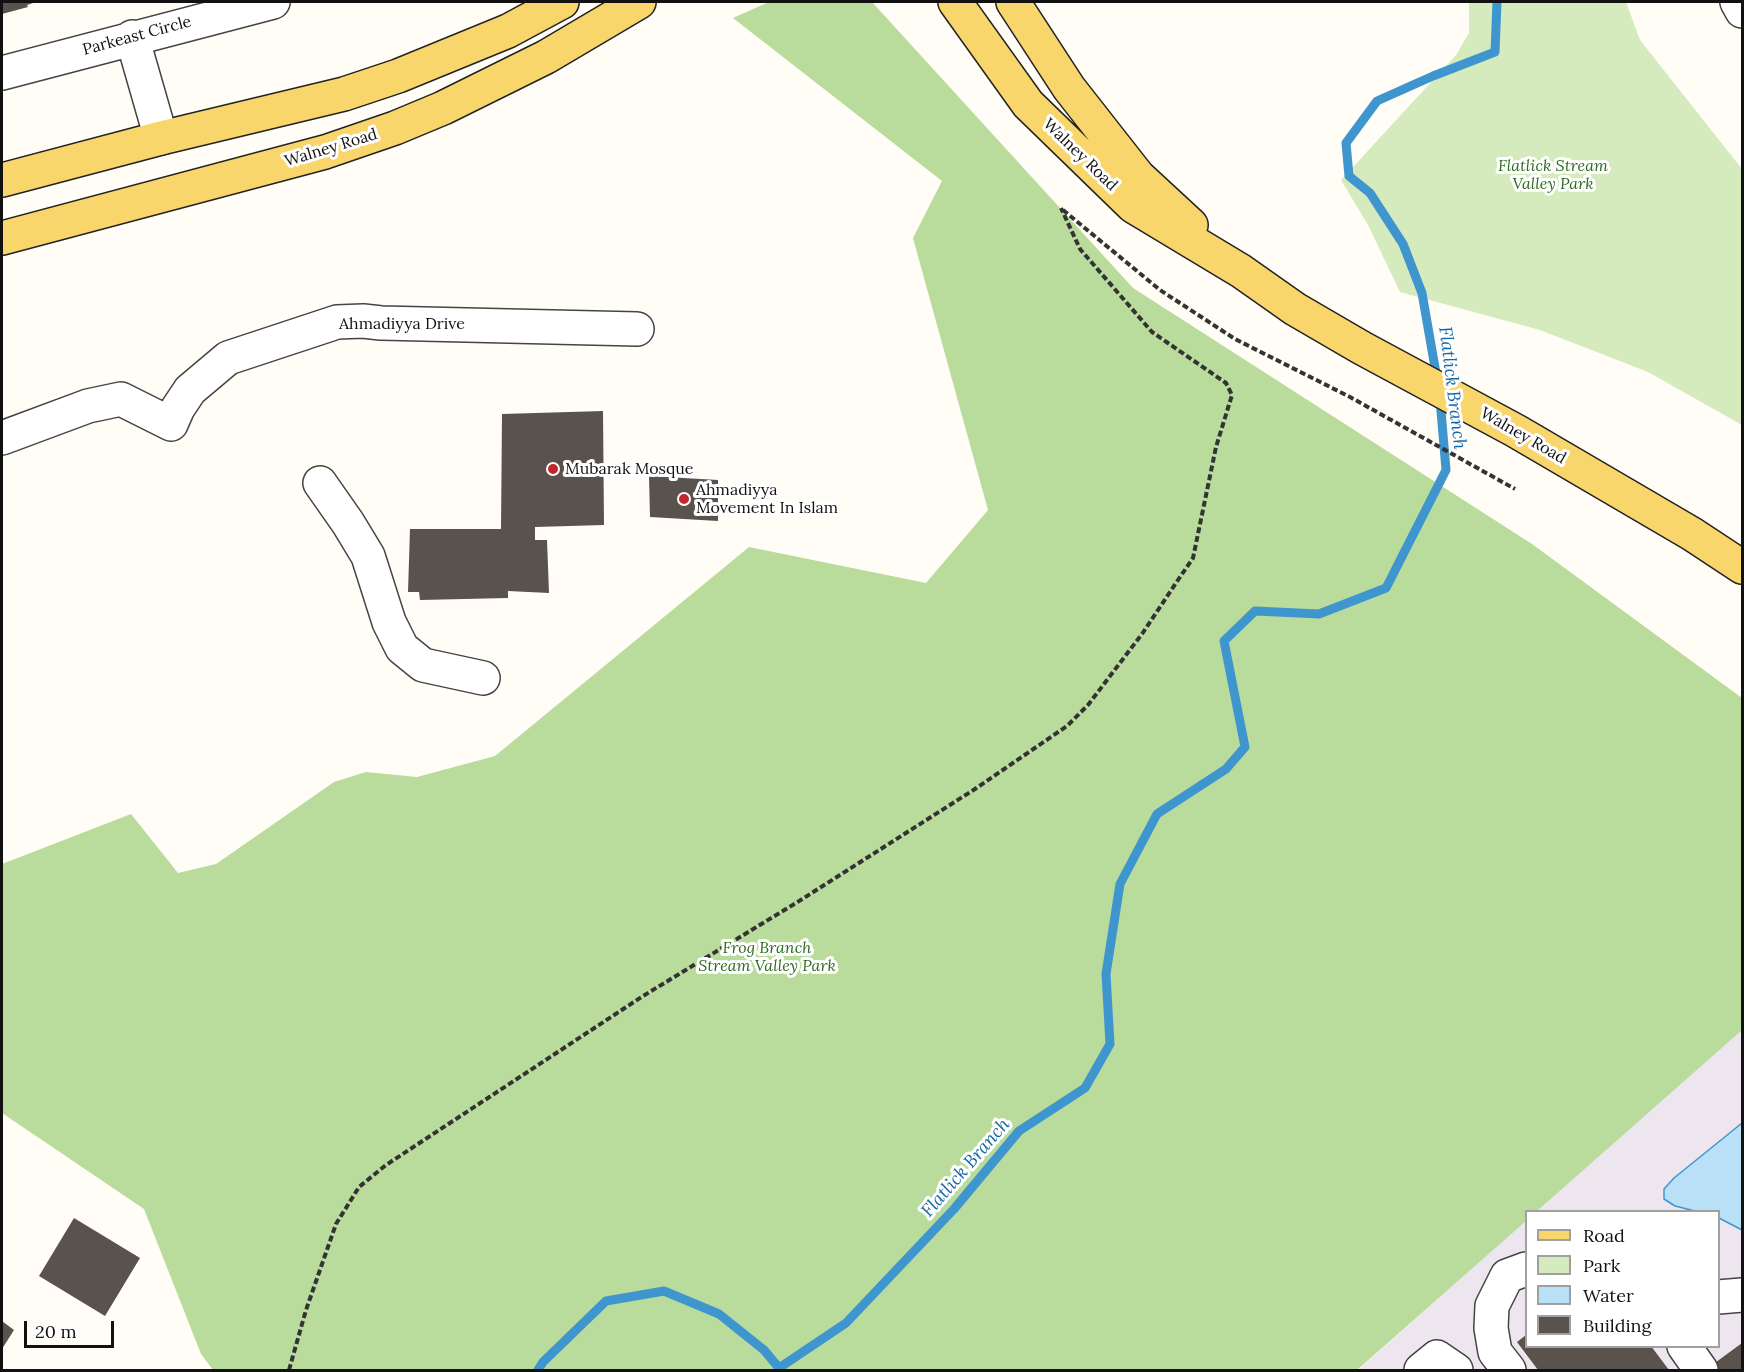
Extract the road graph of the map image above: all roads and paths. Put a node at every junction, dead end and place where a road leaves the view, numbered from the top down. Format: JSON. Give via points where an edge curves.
{"nodes":[{"id":1,"x":273,"y":2,"type":"edge"},
{"id":2,"x":562,"y":2,"type":"edge"},
{"id":3,"x":639,"y":2,"type":"edge"},
{"id":4,"x":955,"y":2,"type":"edge"},
{"id":5,"x":1013,"y":2,"type":"edge"},
{"id":6,"x":1737,"y":2,"type":"edge"},
{"id":7,"x":1743,"y":11,"type":"edge"},
{"id":8,"x":132,"y":37,"type":"junction"},
{"id":9,"x":2,"y":73,"type":"edge"},
{"id":10,"x":161,"y":138,"type":"junction"},
{"id":11,"x":2,"y":180,"type":"edge"},
{"id":12,"x":2,"y":238,"type":"edge"},
{"id":13,"x":1241,"y":271,"type":"junction"},
{"id":14,"x":636,"y":329,"type":"dead end"},
{"id":15,"x":2,"y":438,"type":"edge"},
{"id":16,"x":320,"y":483,"type":"dead end"},
{"id":17,"x":1515,"y":489,"type":"dead end"},
{"id":18,"x":1743,"y":567,"type":"edge"},
{"id":19,"x":483,"y":678,"type":"dead end"},
{"id":20,"x":1525,"y":1270,"type":"edge"},
{"id":21,"x":1743,"y":1295,"type":"edge"},
{"id":22,"x":1720,"y":1297,"type":"edge"},
{"id":23,"x":1685,"y":1348,"type":"edge"},
{"id":24,"x":289,"y":1371,"type":"edge"},
{"id":25,"x":1421,"y":1371,"type":"edge"},
{"id":26,"x":1456,"y":1371,"type":"edge"},
{"id":27,"x":1509,"y":1371,"type":"edge"},
{"id":28,"x":1701,"y":1371,"type":"edge"}],
"edges":[{"from":1,"to":8,"type":"street","name":"Parkeast Circle"},
{"from":2,"to":10,"type":"main road","via":[[508,31],[366,87]]},
{"from":3,"to":12,"type":"main road","name":"Walney Road","via":[[546,57],[395,128],[325,152]]},
{"from":4,"to":13,"type":"main road","name":"Walney Road","via":[[1028,104],[1133,206]]},
{"from":5,"to":13,"type":"main road","name":"Walney Road","via":[[1069,88],[1138,176]]},
{"from":6,"to":7,"type":"street"},
{"from":8,"to":9,"type":"street","name":"Parkeast Circle"},
{"from":8,"to":10,"type":"street"},
{"from":10,"to":11,"type":"main road"},
{"from":13,"to":18,"type":"main road","name":"Walney Road","via":[[1295,309],[1516,431]]},
{"from":14,"to":15,"type":"street","name":"Ahmadiyya Drive","via":[[337,322],[228,358],[189,390],[171,424],[121,399],[88,406]]},
{"from":16,"to":19,"type":"street","via":[[368,556],[389,622],[402,648],[423,665]]},
{"from":17,"to":24,"type":"path","via":[[1350,397],[1235,339],[1160,290],[1060,208],[1080,249],[1152,332],[1226,383],[1232,395],[1216,447],[1192,558],[1178,580],[1088,705],[1068,726],[796,903],[633,1003],[386,1165],[359,1187],[336,1224]]},
{"from":20,"to":27,"type":"street","via":[[1507,1275],[1491,1306],[1495,1352]]},
{"from":21,"to":22,"type":"street"},
{"from":23,"to":28,"type":"street"},
{"from":25,"to":26,"type":"street","via":[[1437,1357]]}]}
